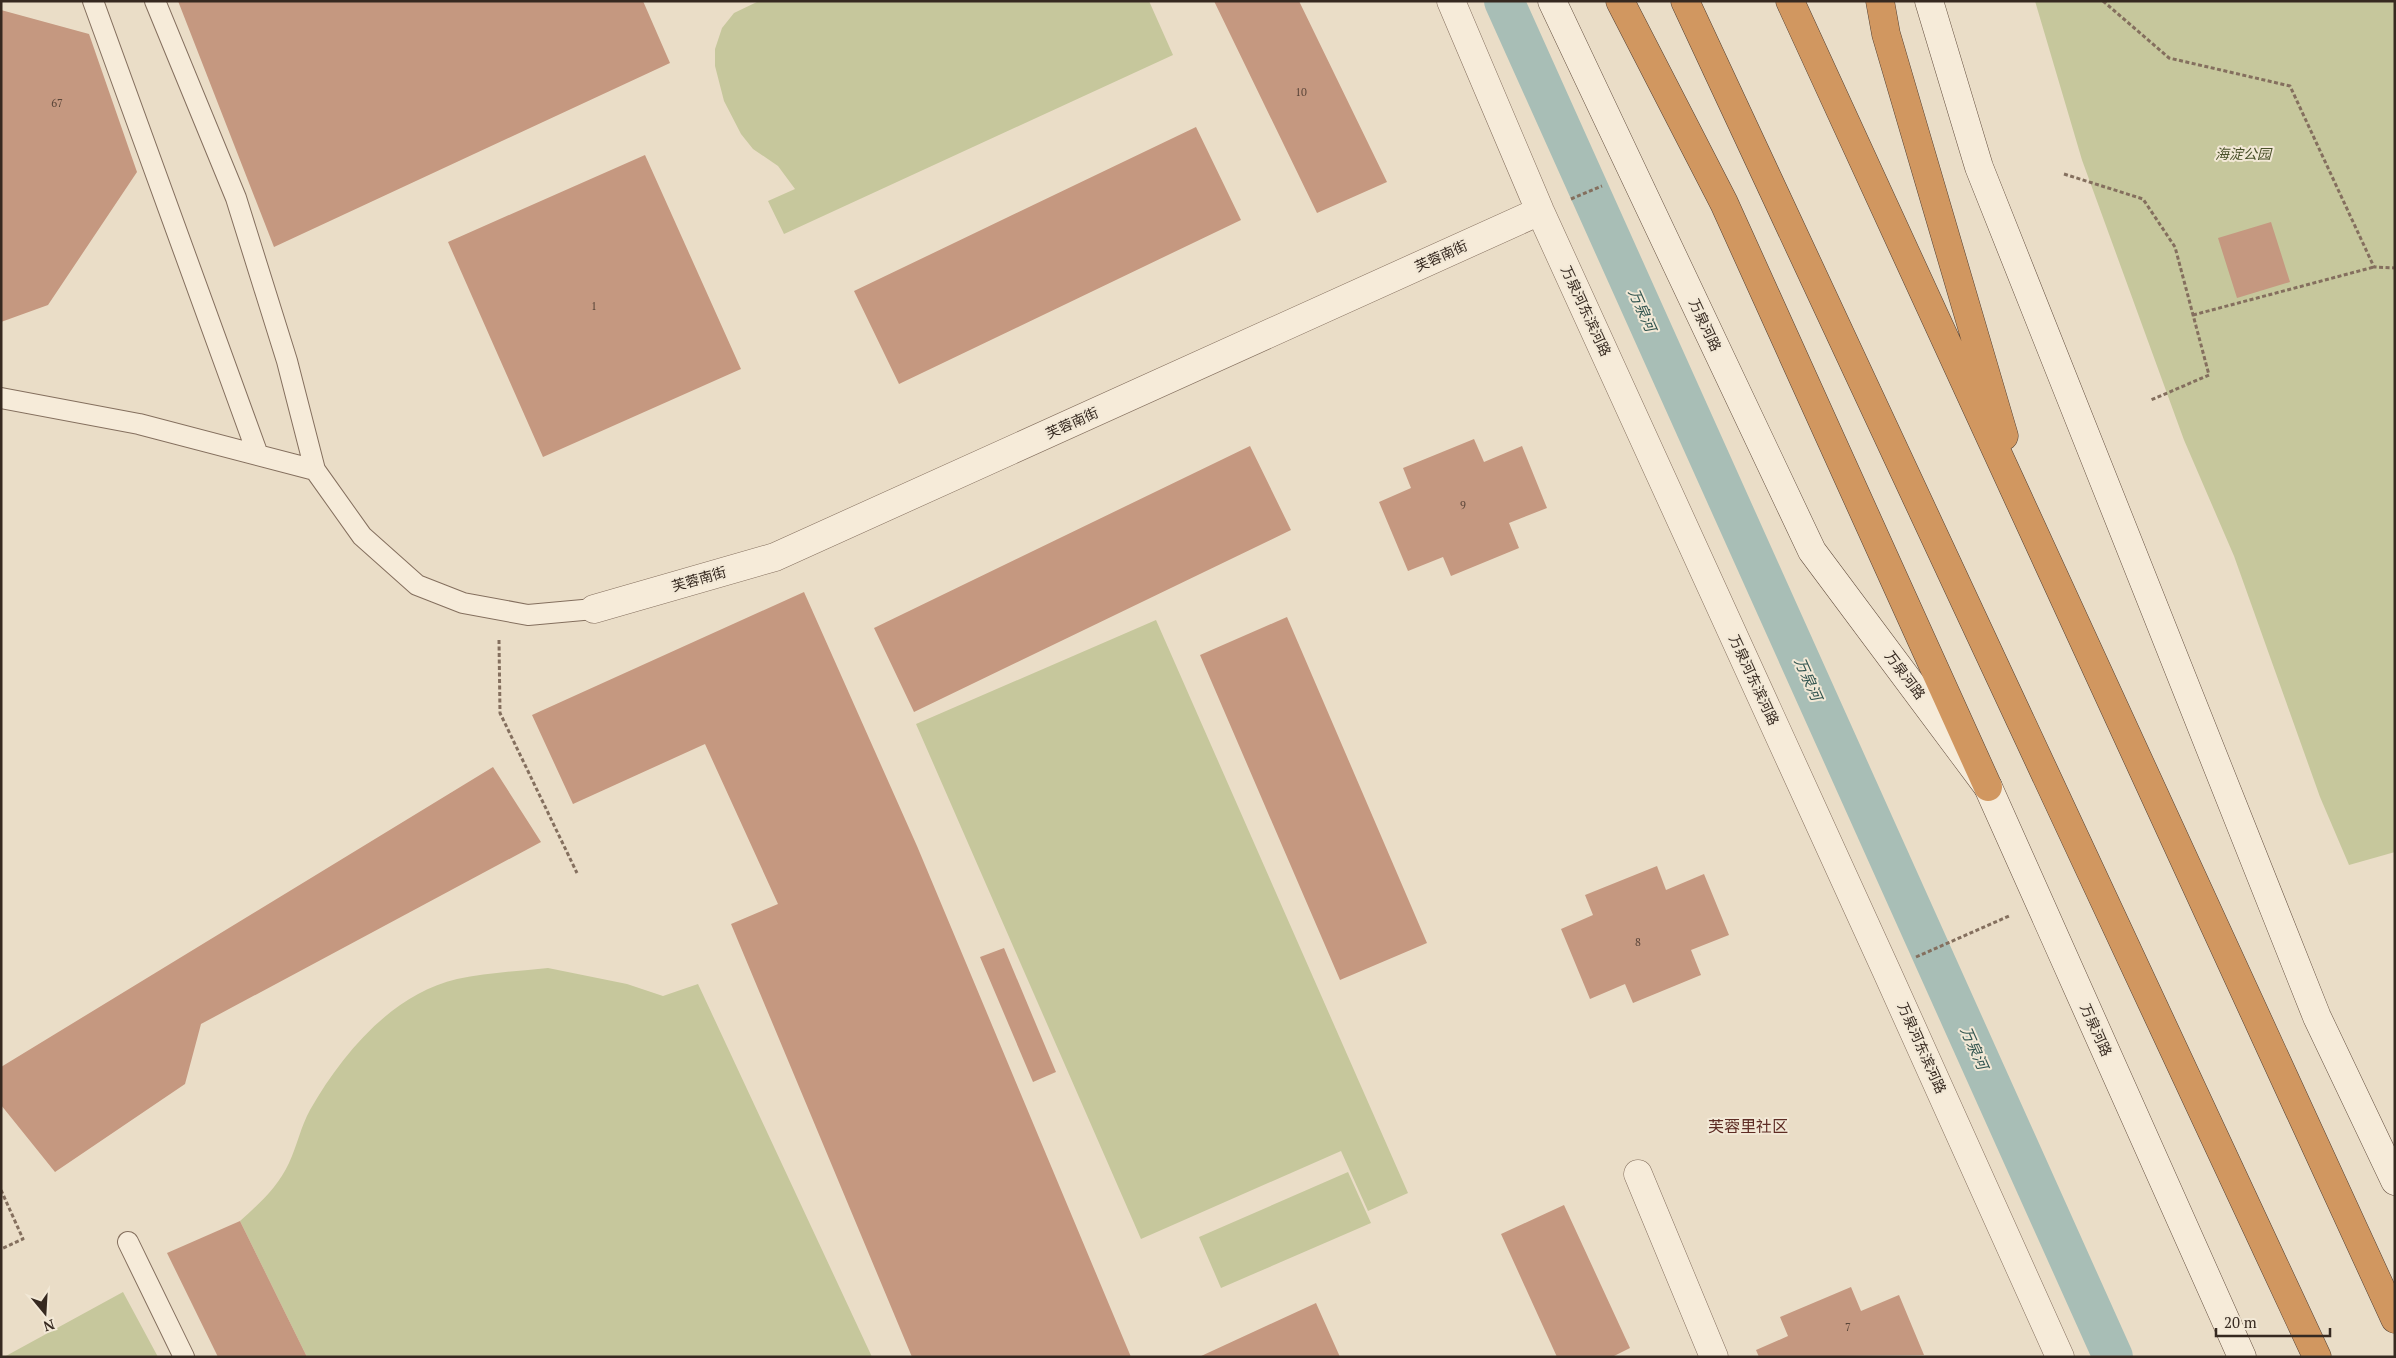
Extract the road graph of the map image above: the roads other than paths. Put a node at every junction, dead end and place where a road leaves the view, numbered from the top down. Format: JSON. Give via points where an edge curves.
{"nodes":[{"id":1,"x":93,"y":1,"type":"edge"},
{"id":2,"x":155,"y":1,"type":"edge"},
{"id":3,"x":1452,"y":1,"type":"edge"},
{"id":4,"x":1552,"y":1,"type":"edge"},
{"id":5,"x":1620,"y":1,"type":"edge"},
{"id":6,"x":1685,"y":1,"type":"edge"},
{"id":7,"x":1790,"y":1,"type":"edge"},
{"id":8,"x":1880,"y":1,"type":"edge"},
{"id":9,"x":1929,"y":1,"type":"edge"},
{"id":10,"x":1540,"y":211,"type":"junction"},
{"id":11,"x":1,"y":398,"type":"edge"},
{"id":12,"x":258,"y":455,"type":"junction"},
{"id":13,"x":316,"y":470,"type":"junction"},
{"id":14,"x":2032,"y":528,"type":"junction"},
{"id":15,"x":594,"y":609,"type":"joint"},
{"id":16,"x":1988,"y":787,"type":"junction"},
{"id":17,"x":1638,"y":1174,"type":"dead end"},
{"id":18,"x":2395,"y":1181,"type":"edge"},
{"id":19,"x":128,"y":1242,"type":"dead end"},
{"id":20,"x":2395,"y":1319,"type":"edge"},
{"id":21,"x":184,"y":1357,"type":"edge"},
{"id":22,"x":1714,"y":1357,"type":"edge"},
{"id":23,"x":2060,"y":1357,"type":"edge"},
{"id":24,"x":2242,"y":1357,"type":"edge"},
{"id":25,"x":2317,"y":1357,"type":"edge"}],
"edges":[{"from":1,"to":12,"type":"lane"},
{"from":2,"to":13,"type":"lane","via":[[236,198],[287,361]]},
{"from":3,"to":10,"type":"street","name":"万泉河东滨河路"},
{"from":4,"to":16,"type":"street","name":"万泉河路","via":[[1812,551]]},
{"from":5,"to":16,"type":"highway","via":[[1724,203]]},
{"from":6,"to":25,"type":"highway"},
{"from":7,"to":14,"type":"highway"},
{"from":8,"to":14,"type":"highway","via":[[1886,34]]},
{"from":9,"to":18,"type":"street","via":[[1979,167],[2317,1017]]},
{"from":10,"to":15,"type":"street","name":"芙蓉南街","via":[[774,557]]},
{"from":10,"to":23,"type":"street","name":"万泉河东滨河路"},
{"from":11,"to":12,"type":"lane","via":[[139,424]]},
{"from":12,"to":13,"type":"lane"},
{"from":13,"to":15,"type":"lane","via":[[362,536],[417,585],[463,603],[528,615]]},
{"from":14,"to":20,"type":"highway"},
{"from":16,"to":24,"type":"street","name":"万泉河路"},
{"from":17,"to":22,"type":"street"},
{"from":19,"to":21,"type":"lane"}]}
